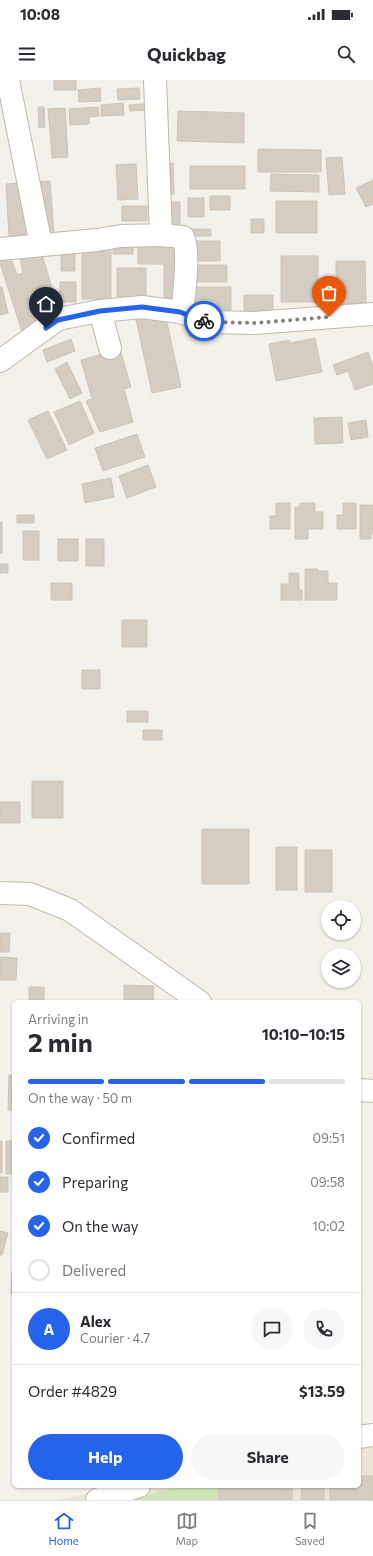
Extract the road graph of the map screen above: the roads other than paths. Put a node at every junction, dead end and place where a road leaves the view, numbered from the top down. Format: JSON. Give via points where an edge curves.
{"nodes":[{"id":1,"x":8,"y":80,"type":"edge"},
{"id":2,"x":155,"y":80,"type":"edge"},
{"id":3,"x":161,"y":234,"type":"junction"},
{"id":4,"x":41,"y":245,"type":"junction"},
{"id":5,"x":0,"y":249,"type":"edge"},
{"id":6,"x":100,"y":311,"type":"junction"},
{"id":7,"x":182,"y":313,"type":"junction"},
{"id":8,"x":373,"y":314,"type":"edge"},
{"id":9,"x":110,"y":348,"type":"dead end"},
{"id":10,"x":0,"y":361,"type":"edge"},
{"id":11,"x":0,"y":893,"type":"edge"},
{"id":12,"x":197,"y":1000,"type":"edge"},
{"id":13,"x":361,"y":1090,"type":"edge"},
{"id":14,"x":373,"y":1091,"type":"edge"},
{"id":15,"x":373,"y":1435,"type":"edge"},
{"id":16,"x":361,"y":1437,"type":"edge"},
{"id":17,"x":133,"y":1488,"type":"edge"},
{"id":18,"x":97,"y":1500,"type":"edge"}],
"edges":[{"from":1,"to":4,"type":"street"},
{"from":2,"to":3,"type":"street"},
{"from":3,"to":4,"type":"street"},
{"from":3,"to":7,"type":"street","via":[[183,237],[185,241]]},
{"from":4,"to":5,"type":"street"},
{"from":6,"to":7,"type":"street","via":[[142,307]]},
{"from":6,"to":9,"type":"street"},
{"from":6,"to":10,"type":"street","via":[[58,320]]},
{"from":7,"to":8,"type":"street","via":[[208,322],[255,323]]},
{"from":11,"to":12,"type":"street","via":[[30,894],[70,910]]},
{"from":13,"to":14,"type":"street"},
{"from":15,"to":16,"type":"street"},
{"from":17,"to":18,"type":"street"}]}
